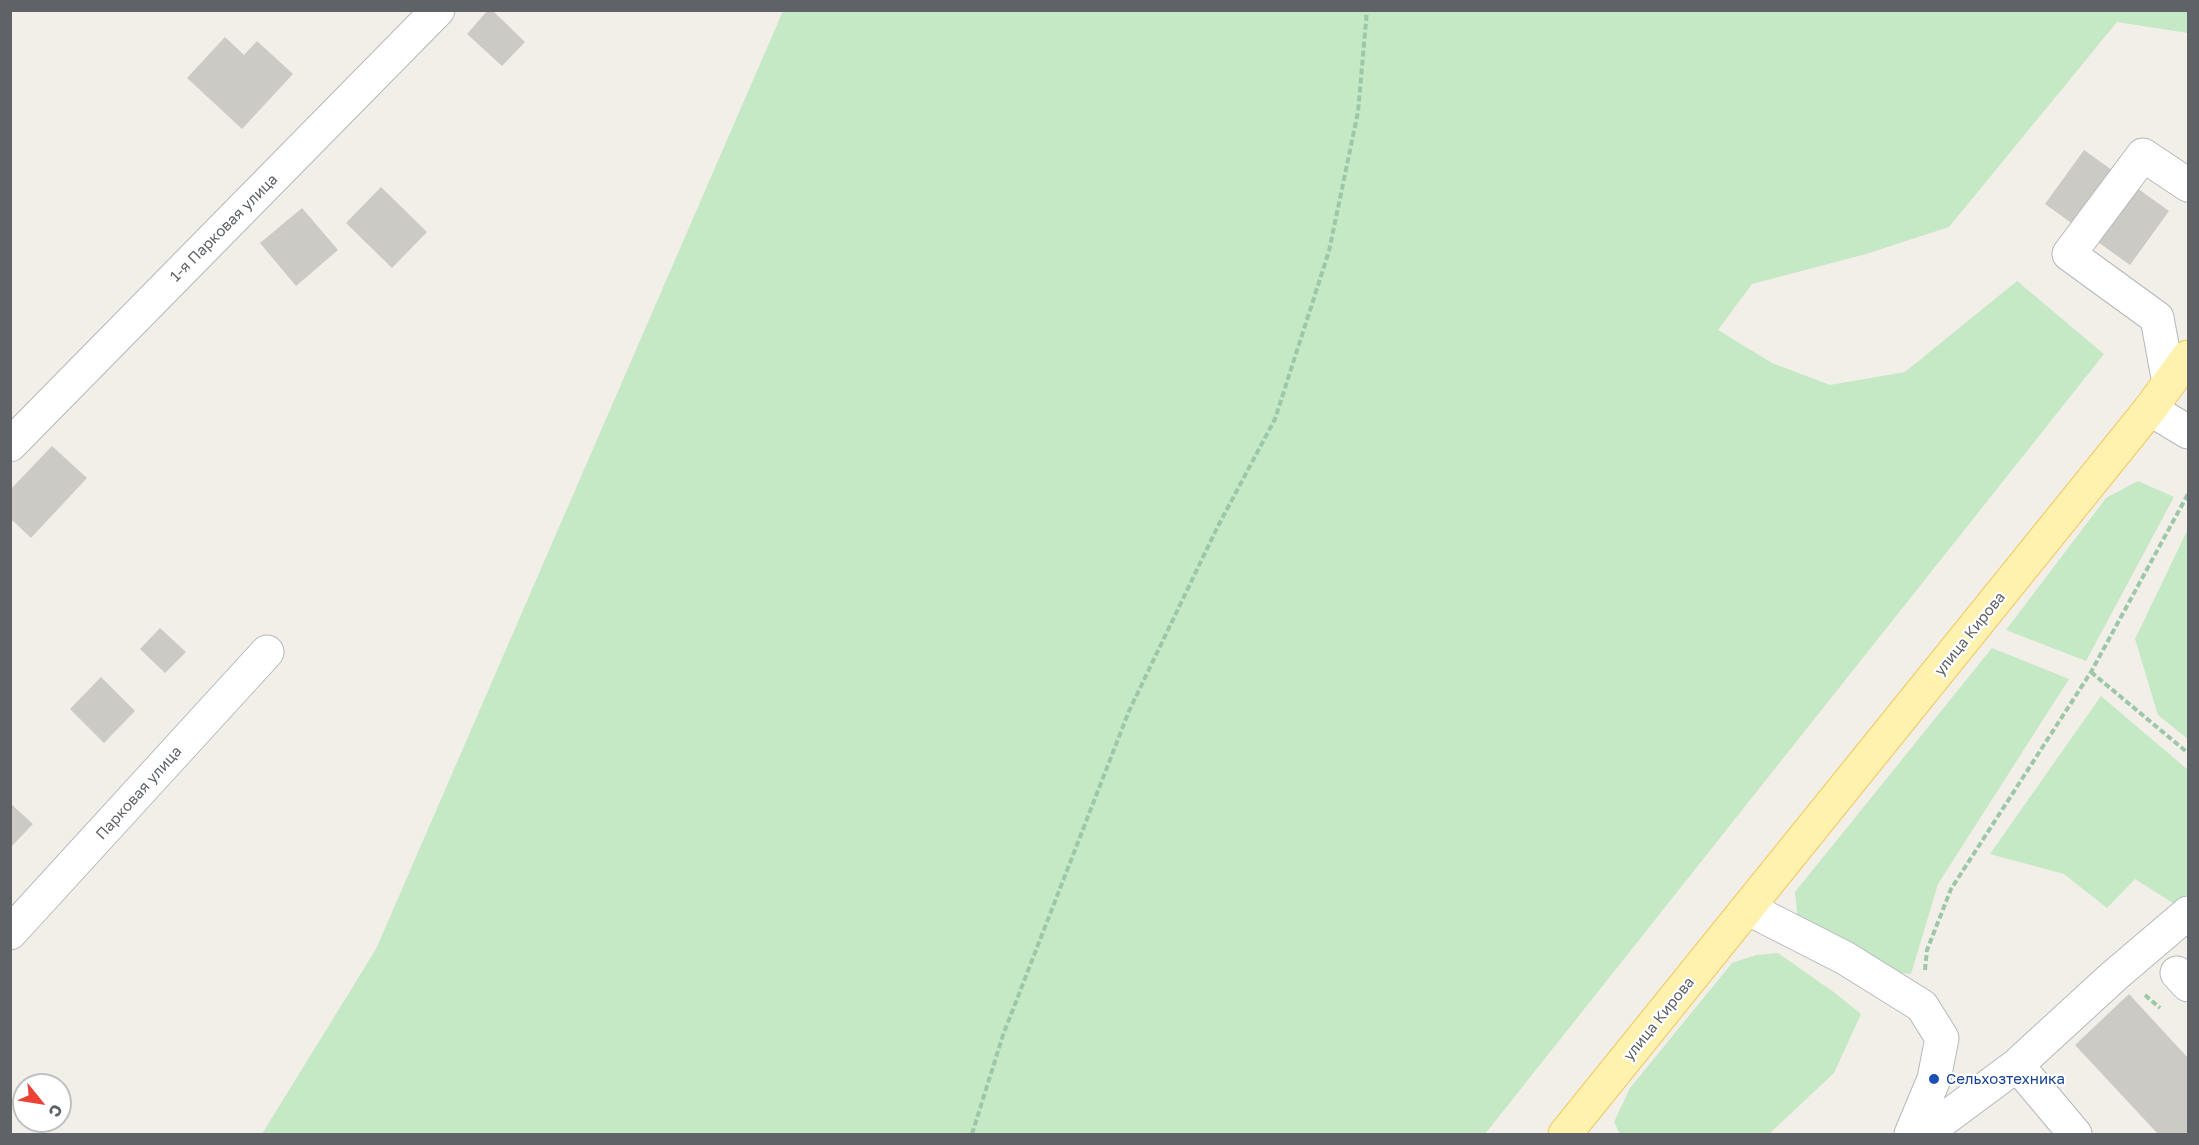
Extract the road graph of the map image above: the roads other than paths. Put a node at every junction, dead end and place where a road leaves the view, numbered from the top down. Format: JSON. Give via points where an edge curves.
{"nodes":[{"id":1,"x":438,"y":10,"type":"edge"},
{"id":2,"x":2188,"y":185,"type":"edge"},
{"id":3,"x":2188,"y":357,"type":"edge"},
{"id":4,"x":2160,"y":396,"type":"junction"},
{"id":5,"x":2188,"y":432,"type":"edge"},
{"id":6,"x":10,"y":445,"type":"edge"},
{"id":7,"x":267,"y":652,"type":"dead end"},
{"id":8,"x":1749,"y":909,"type":"junction"},
{"id":9,"x":2188,"y":913,"type":"edge"},
{"id":10,"x":10,"y":933,"type":"edge"},
{"id":11,"x":2017,"y":1065,"type":"junction"},
{"id":12,"x":1571,"y":1133,"type":"edge"},
{"id":13,"x":1911,"y":1134,"type":"edge"},
{"id":14,"x":1924,"y":1134,"type":"edge"},
{"id":15,"x":2075,"y":1134,"type":"edge"}],
"edges":[{"from":1,"to":6,"type":"street","name":"1-я Парковая улица"},
{"from":2,"to":4,"type":"street","via":[[2143,155],[2069,254],[2157,318]]},
{"from":3,"to":4,"type":"main road","name":"улица Кирова"},
{"from":4,"to":5,"type":"street"},
{"from":4,"to":8,"type":"main road","name":"улица Кирова"},
{"from":7,"to":10,"type":"street","name":"Парковая улица"},
{"from":8,"to":12,"type":"main road","name":"улица Кирова"},
{"from":8,"to":13,"type":"street","via":[[1845,958],[1922,1006],[1942,1038],[1934,1079]]},
{"from":9,"to":11,"type":"street"},
{"from":11,"to":14,"type":"street"},
{"from":11,"to":15,"type":"street"}]}
